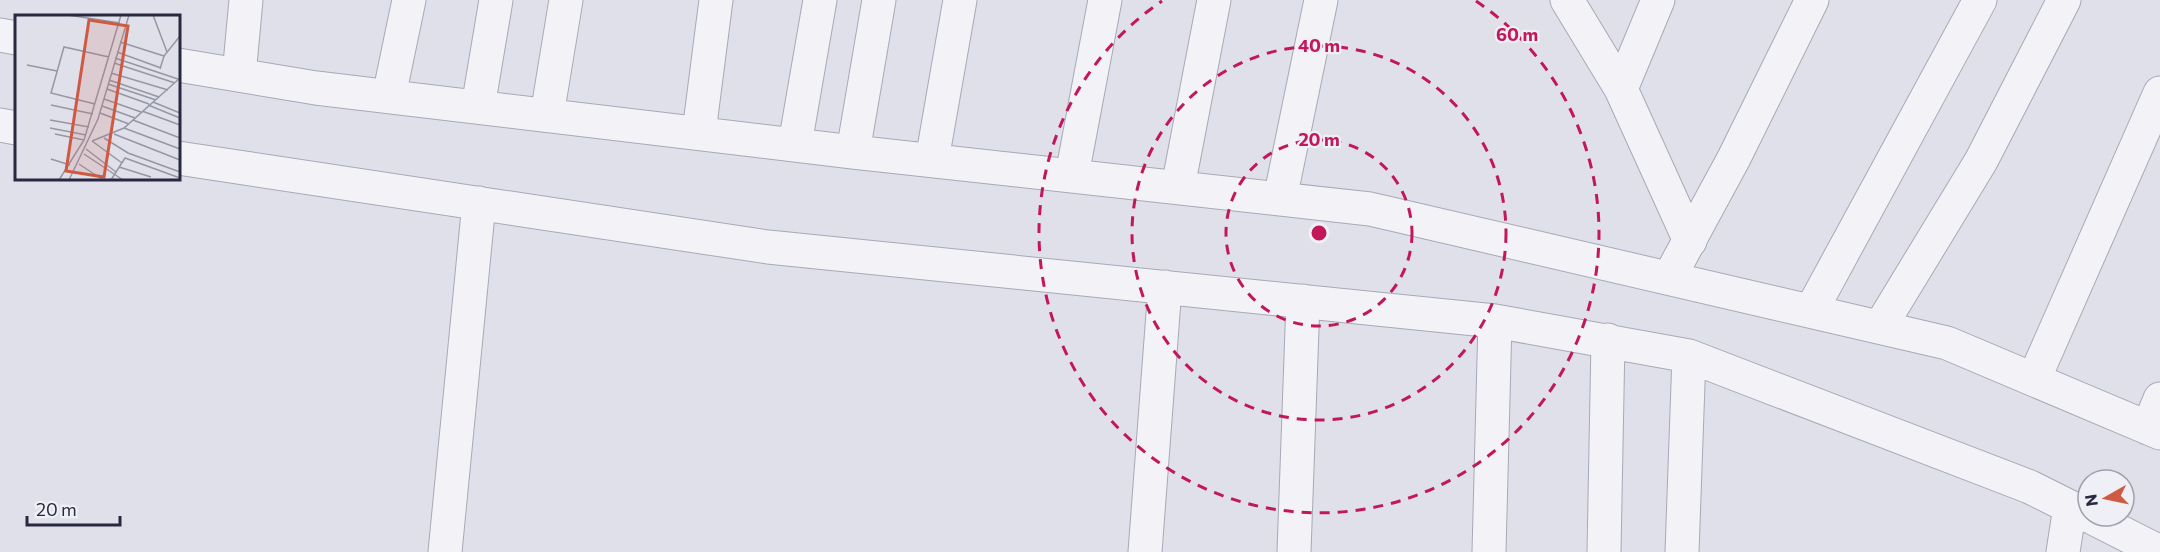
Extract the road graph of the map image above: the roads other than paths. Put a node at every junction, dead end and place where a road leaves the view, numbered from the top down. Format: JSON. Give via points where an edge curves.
{"nodes":[{"id":1,"x":246,"y":0,"type":"edge"},
{"id":2,"x":409,"y":0,"type":"edge"},
{"id":3,"x":496,"y":0,"type":"edge"},
{"id":4,"x":566,"y":0,"type":"edge"},
{"id":5,"x":716,"y":0,"type":"edge"},
{"id":6,"x":820,"y":0,"type":"edge"},
{"id":7,"x":879,"y":0,"type":"edge"},
{"id":8,"x":960,"y":0,"type":"edge"},
{"id":9,"x":1105,"y":0,"type":"edge"},
{"id":10,"x":1214,"y":0,"type":"edge"},
{"id":11,"x":1321,"y":0,"type":"edge"},
{"id":12,"x":1567,"y":0,"type":"edge"},
{"id":13,"x":1658,"y":0,"type":"edge"},
{"id":14,"x":1812,"y":0,"type":"edge"},
{"id":15,"x":1980,"y":0,"type":"edge"},
{"id":16,"x":2064,"y":0,"type":"edge"},
{"id":17,"x":0,"y":35,"type":"edge"},
{"id":18,"x":15,"y":38,"type":"edge"},
{"id":19,"x":180,"y":65,"type":"edge"},
{"id":20,"x":239,"y":75,"type":"junction"},
{"id":21,"x":1621,"y":88,"type":"junction"},
{"id":22,"x":2160,"y":93,"type":"edge"},
{"id":23,"x":389,"y":96,"type":"junction"},
{"id":24,"x":478,"y":107,"type":"junction"},
{"id":25,"x":547,"y":115,"type":"junction"},
{"id":26,"x":0,"y":125,"type":"edge"},
{"id":27,"x":15,"y":128,"type":"edge"},
{"id":28,"x":699,"y":132,"type":"junction"},
{"id":29,"x":795,"y":144,"type":"junction"},
{"id":30,"x":853,"y":152,"type":"junction"},
{"id":31,"x":180,"y":158,"type":"edge"},
{"id":32,"x":932,"y":160,"type":"junction"},
{"id":33,"x":1071,"y":175,"type":"junction"},
{"id":34,"x":1178,"y":187,"type":"junction"},
{"id":35,"x":1280,"y":199,"type":"junction"},
{"id":36,"x":478,"y":203,"type":"junction"},
{"id":37,"x":1690,"y":241,"type":"junction"},
{"id":38,"x":1669,"y":278,"type":"junction"},
{"id":39,"x":1165,"y":287,"type":"junction"},
{"id":40,"x":1303,"y":301,"type":"junction"},
{"id":41,"x":1811,"y":311,"type":"junction"},
{"id":42,"x":1495,"y":321,"type":"junction"},
{"id":43,"x":1880,"y":327,"type":"junction"},
{"id":44,"x":1608,"y":340,"type":"junction"},
{"id":45,"x":1689,"y":356,"type":"junction"},
{"id":46,"x":2034,"y":379,"type":"junction"},
{"id":47,"x":2156,"y":420,"type":"edge"},
{"id":48,"x":2076,"y":510,"type":"edge"},
{"id":49,"x":2076,"y":525,"type":"edge"},
{"id":50,"x":2112,"y":528,"type":"edge"},
{"id":51,"x":446,"y":552,"type":"edge"},
{"id":52,"x":1145,"y":552,"type":"edge"},
{"id":53,"x":1294,"y":552,"type":"edge"},
{"id":54,"x":1488,"y":552,"type":"edge"},
{"id":55,"x":1604,"y":552,"type":"edge"},
{"id":56,"x":1682,"y":552,"type":"edge"},
{"id":57,"x":2063,"y":552,"type":"edge"},
{"id":58,"x":2160,"y":552,"type":"edge"}],
"edges":[{"from":1,"to":20,"type":"street"},
{"from":2,"to":23,"type":"street"},
{"from":3,"to":24,"type":"street"},
{"from":4,"to":25,"type":"street"},
{"from":5,"to":28,"type":"street"},
{"from":6,"to":29,"type":"street"},
{"from":7,"to":30,"type":"street"},
{"from":8,"to":32,"type":"street"},
{"from":9,"to":33,"type":"street"},
{"from":10,"to":34,"type":"street"},
{"from":11,"to":35,"type":"street"},
{"from":12,"to":21,"type":"street"},
{"from":13,"to":21,"type":"street"},
{"from":14,"to":37,"type":"street"},
{"from":15,"to":41,"type":"street"},
{"from":16,"to":43,"type":"street","via":[[1982,161]]},
{"from":17,"to":18,"type":"street"},
{"from":19,"to":20,"type":"street"},
{"from":20,"to":23,"type":"street"},
{"from":21,"to":37,"type":"street"},
{"from":22,"to":46,"type":"street"},
{"from":23,"to":24,"type":"street"},
{"from":24,"to":25,"type":"street"},
{"from":25,"to":28,"type":"street"},
{"from":26,"to":27,"type":"street"},
{"from":28,"to":29,"type":"street"},
{"from":29,"to":30,"type":"street"},
{"from":30,"to":32,"type":"street"},
{"from":31,"to":36,"type":"street"},
{"from":32,"to":33,"type":"street"},
{"from":33,"to":34,"type":"street"},
{"from":34,"to":35,"type":"street"},
{"from":35,"to":38,"type":"street","via":[[1370,209]]},
{"from":36,"to":39,"type":"street","via":[[768,247]]},
{"from":36,"to":51,"type":"street"},
{"from":37,"to":38,"type":"street"},
{"from":38,"to":41,"type":"street"},
{"from":39,"to":40,"type":"street"},
{"from":39,"to":52,"type":"street"},
{"from":40,"to":42,"type":"street"},
{"from":40,"to":53,"type":"street"},
{"from":41,"to":43,"type":"street"},
{"from":42,"to":44,"type":"street"},
{"from":42,"to":54,"type":"street"},
{"from":43,"to":46,"type":"street","via":[[1947,343]]},
{"from":44,"to":45,"type":"street"},
{"from":44,"to":55,"type":"street"},
{"from":45,"to":48,"type":"street","via":[[2031,487]]},
{"from":45,"to":56,"type":"street"},
{"from":46,"to":47,"type":"street"},
{"from":49,"to":57,"type":"street"},
{"from":50,"to":58,"type":"street"}]}
